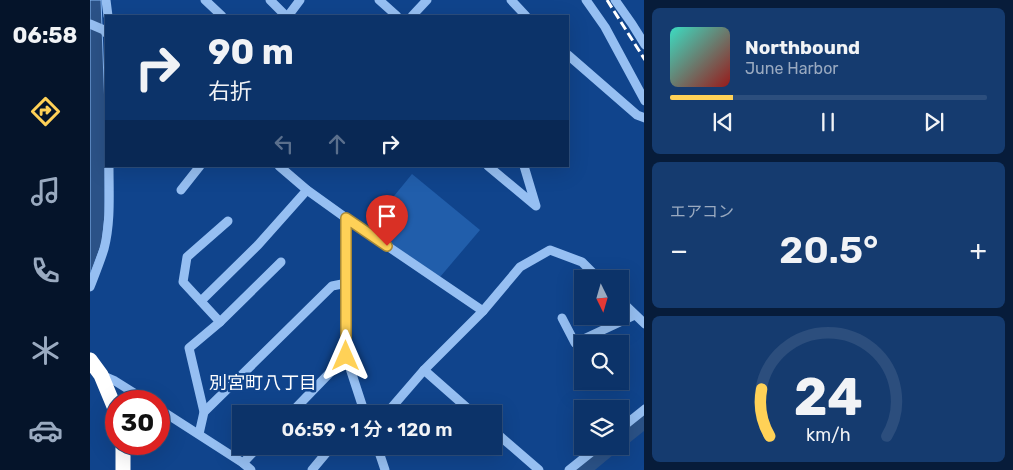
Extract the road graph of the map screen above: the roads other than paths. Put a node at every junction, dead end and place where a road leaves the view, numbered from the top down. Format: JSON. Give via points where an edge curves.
{"nodes":[{"id":1,"x":106,"y":0,"type":"edge"},
{"id":2,"x":205,"y":0,"type":"edge"},
{"id":3,"x":270,"y":0,"type":"edge"},
{"id":4,"x":300,"y":0,"type":"edge"},
{"id":5,"x":379,"y":0,"type":"edge"},
{"id":6,"x":427,"y":0,"type":"edge"},
{"id":7,"x":586,"y":0,"type":"edge"},
{"id":8,"x":615,"y":0,"type":"edge"},
{"id":9,"x":513,"y":1,"type":"edge"},
{"id":10,"x":108,"y":15,"type":"edge"},
{"id":11,"x":221,"y":15,"type":"edge"},
{"id":12,"x":286,"y":15,"type":"edge"},
{"id":13,"x":288,"y":15,"type":"edge"},
{"id":14,"x":396,"y":15,"type":"edge"},
{"id":15,"x":413,"y":15,"type":"edge"},
{"id":16,"x":525,"y":15,"type":"edge"},
{"id":17,"x":90,"y":24,"type":"edge"},
{"id":18,"x":105,"y":32,"type":"edge"},
{"id":19,"x":644,"y":45,"type":"edge"},
{"id":20,"x":569,"y":56,"type":"edge"},
{"id":21,"x":644,"y":101,"type":"edge"},
{"id":22,"x":644,"y":118,"type":"edge"},
{"id":23,"x":109,"y":167,"type":"edge"},
{"id":24,"x":199,"y":167,"type":"edge"},
{"id":25,"x":283,"y":167,"type":"edge"},
{"id":26,"x":489,"y":167,"type":"edge"},
{"id":27,"x":524,"y":167,"type":"edge"},
{"id":28,"x":181,"y":190,"type":"dead end"},
{"id":29,"x":307,"y":190,"type":"junction"},
{"id":30,"x":346,"y":218,"type":"junction"},
{"id":31,"x":228,"y":221,"type":"dead end"},
{"id":32,"x":281,"y":262,"type":"dead end"},
{"id":33,"x":590,"y":270,"type":"edge"},
{"id":34,"x":347,"y":283,"type":"junction"},
{"id":35,"x":90,"y":286,"type":"edge"},
{"id":36,"x":201,"y":301,"type":"junction"},
{"id":37,"x":629,"y":309,"type":"edge"},
{"id":38,"x":483,"y":311,"type":"junction"},
{"id":39,"x":635,"y":315,"type":"junction"},
{"id":40,"x":562,"y":318,"type":"dead end"},
{"id":41,"x":220,"y":322,"type":"junction"},
{"id":42,"x":644,"y":324,"type":"edge"},
{"id":43,"x":346,"y":356,"type":"junction"},
{"id":44,"x":90,"y":360,"type":"edge"},
{"id":45,"x":424,"y":370,"type":"junction"},
{"id":46,"x":101,"y":374,"type":"junction"},
{"id":47,"x":107,"y":390,"type":"edge"},
{"id":48,"x":129,"y":390,"type":"edge"},
{"id":49,"x":299,"y":405,"type":"edge"},
{"id":50,"x":361,"y":405,"type":"edge"},
{"id":51,"x":394,"y":405,"type":"edge"},
{"id":52,"x":464,"y":405,"type":"edge"},
{"id":53,"x":644,"y":409,"type":"edge"},
{"id":54,"x":204,"y":412,"type":"junction"},
{"id":55,"x":170,"y":416,"type":"edge"},
{"id":56,"x":629,"y":422,"type":"edge"},
{"id":57,"x":198,"y":434,"type":"junction"},
{"id":58,"x":502,"y":438,"type":"edge"},
{"id":59,"x":122,"y":455,"type":"edge"},
{"id":60,"x":251,"y":455,"type":"edge"},
{"id":61,"x":324,"y":455,"type":"edge"},
{"id":62,"x":380,"y":455,"type":"edge"},
{"id":63,"x":588,"y":455,"type":"edge"},
{"id":64,"x":243,"y":463,"type":"junction"},
{"id":65,"x":123,"y":470,"type":"edge"},
{"id":66,"x":251,"y":470,"type":"edge"},
{"id":67,"x":312,"y":470,"type":"edge"},
{"id":68,"x":385,"y":470,"type":"edge"},
{"id":69,"x":539,"y":470,"type":"edge"},
{"id":70,"x":570,"y":470,"type":"edge"}],
"edges":[{"from":1,"to":10,"type":"street"},
{"from":2,"to":11,"type":"street"},
{"from":3,"to":12,"type":"street"},
{"from":4,"to":13,"type":"street"},
{"from":5,"to":14,"type":"street"},
{"from":6,"to":15,"type":"street"},
{"from":7,"to":21,"type":"street","via":[[605,27]]},
{"from":8,"to":19,"type":"street"},
{"from":9,"to":16,"type":"street"},
{"from":17,"to":18,"type":"street"},
{"from":20,"to":22,"type":"street"},
{"from":23,"to":35,"type":"street","via":[[108,231]]},
{"from":24,"to":28,"type":"street"},
{"from":25,"to":29,"type":"street"},
{"from":26,"to":27,"type":"street","via":[[536,206]]},
{"from":29,"to":30,"type":"street"},
{"from":29,"to":36,"type":"street","via":[[258,245]]},
{"from":30,"to":34,"type":"street"},
{"from":30,"to":38,"type":"street"},
{"from":31,"to":36,"type":"street","via":[[187,257],[182,282]]},
{"from":32,"to":41,"type":"street"},
{"from":33,"to":38,"type":"street","via":[[582,262],[550,250],[520,267]]},
{"from":34,"to":43,"type":"street"},
{"from":34,"to":54,"type":"street","via":[[332,286]]},
{"from":36,"to":41,"type":"street"},
{"from":37,"to":39,"type":"street"},
{"from":38,"to":45,"type":"street"},
{"from":39,"to":40,"type":"street","via":[[575,342]]},
{"from":39,"to":42,"type":"street"},
{"from":41,"to":54,"type":"street","via":[[190,348]]},
{"from":43,"to":49,"type":"street"},
{"from":43,"to":50,"type":"street"},
{"from":44,"to":46,"type":"highway"},
{"from":45,"to":51,"type":"street"},
{"from":45,"to":52,"type":"street"},
{"from":46,"to":47,"type":"highway"},
{"from":46,"to":48,"type":"street"},
{"from":53,"to":56,"type":"street"},
{"from":54,"to":57,"type":"street"},
{"from":55,"to":57,"type":"street"},
{"from":57,"to":64,"type":"street"},
{"from":58,"to":69,"type":"street"},
{"from":59,"to":65,"type":"highway"},
{"from":60,"to":64,"type":"street"},
{"from":61,"to":67,"type":"street"},
{"from":62,"to":68,"type":"street"},
{"from":63,"to":70,"type":"street"},
{"from":64,"to":66,"type":"street"}]}
